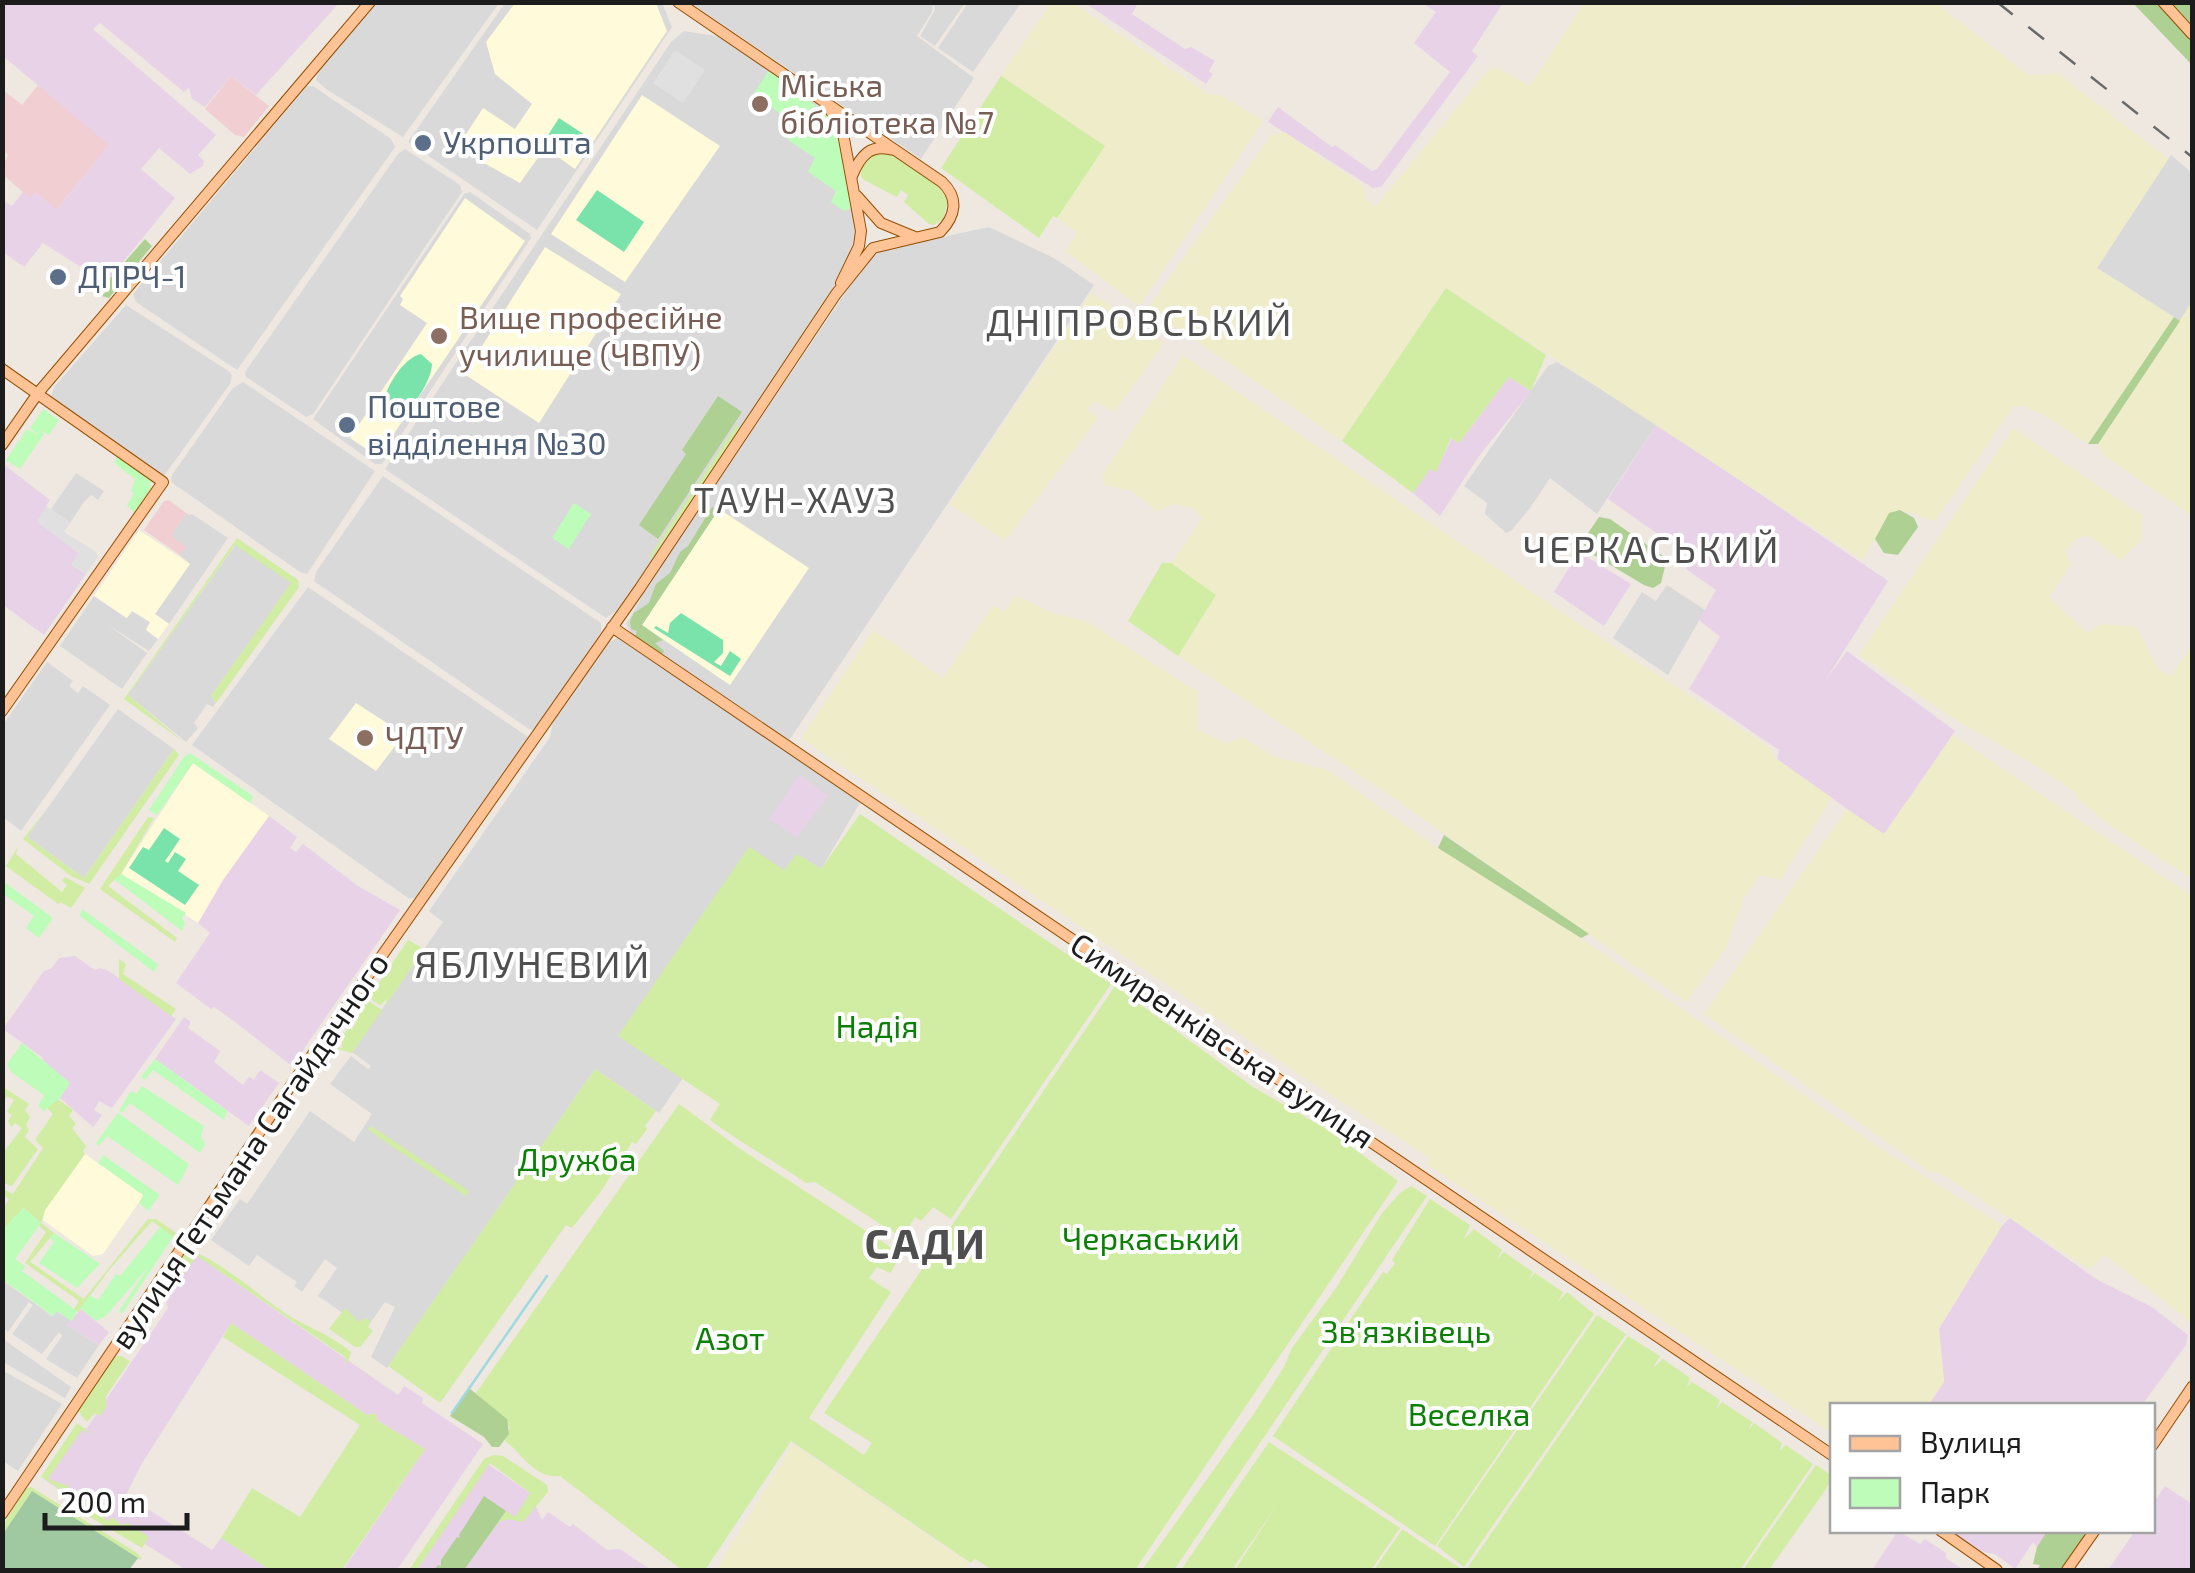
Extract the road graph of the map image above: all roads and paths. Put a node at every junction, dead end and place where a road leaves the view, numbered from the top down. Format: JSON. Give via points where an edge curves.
{"nodes":[{"id":1,"x":370,"y":2,"type":"edge"},
{"id":2,"x":678,"y":2,"type":"edge"},
{"id":3,"x":2163,"y":2,"type":"edge"},
{"id":4,"x":2192,"y":34,"type":"edge"},
{"id":5,"x":827,"y":105,"type":"junction"},
{"id":6,"x":894,"y":150,"type":"junction"},
{"id":7,"x":852,"y":178,"type":"junction"},
{"id":8,"x":855,"y":194,"type":"junction"},
{"id":9,"x":916,"y":238,"type":"junction"},
{"id":10,"x":836,"y":294,"type":"junction"},
{"id":11,"x":2,"y":369,"type":"edge"},
{"id":12,"x":38,"y":393,"type":"junction"},
{"id":13,"x":2,"y":445,"type":"edge"},
{"id":14,"x":612,"y":627,"type":"junction"},
{"id":15,"x":2,"y":711,"type":"edge"},
{"id":16,"x":2192,"y":1387,"type":"edge"},
{"id":17,"x":2155,"y":1442,"type":"edge"},
{"id":18,"x":1830,"y":1454,"type":"edge"},
{"id":19,"x":2,"y":1514,"type":"edge"},
{"id":20,"x":1944,"y":1533,"type":"edge"},
{"id":21,"x":2093,"y":1533,"type":"edge"},
{"id":22,"x":1997,"y":1570,"type":"edge"},
{"id":23,"x":2068,"y":1570,"type":"edge"}],
"edges":[{"from":1,"to":12,"type":"main road"},
{"from":2,"to":5,"type":"main road"},
{"from":3,"to":4,"type":"main road"},
{"from":5,"to":6,"type":"main road"},
{"from":5,"to":7,"type":"main road","via":[[839,120]]},
{"from":6,"to":7,"type":"main road","via":[[865,152]]},
{"from":6,"to":9,"type":"main road","via":[[945,185],[953,198],[940,232]]},
{"from":7,"to":8,"type":"main road"},
{"from":8,"to":9,"type":"main road","via":[[880,223]]},
{"from":8,"to":10,"type":"main road","name":"вулиця Гетьмана Сагайдачного","via":[[860,243]]},
{"from":9,"to":10,"type":"main road","name":"вулиця Гетьмана Сагайдачного","via":[[873,248]]},
{"from":10,"to":14,"type":"main road","name":"вулиця Гетьмана Сагайдачного"},
{"from":11,"to":12,"type":"main road"},
{"from":12,"to":13,"type":"main road"},
{"from":12,"to":15,"type":"main road","via":[[163,482]]},
{"from":14,"to":18,"type":"main road","name":"Симиренківська вулиця"},
{"from":14,"to":19,"type":"main road","name":"вулиця Гетьмана Сагайдачного"},
{"from":16,"to":17,"type":"main road"},
{"from":20,"to":22,"type":"main road"},
{"from":21,"to":23,"type":"main road"}]}
